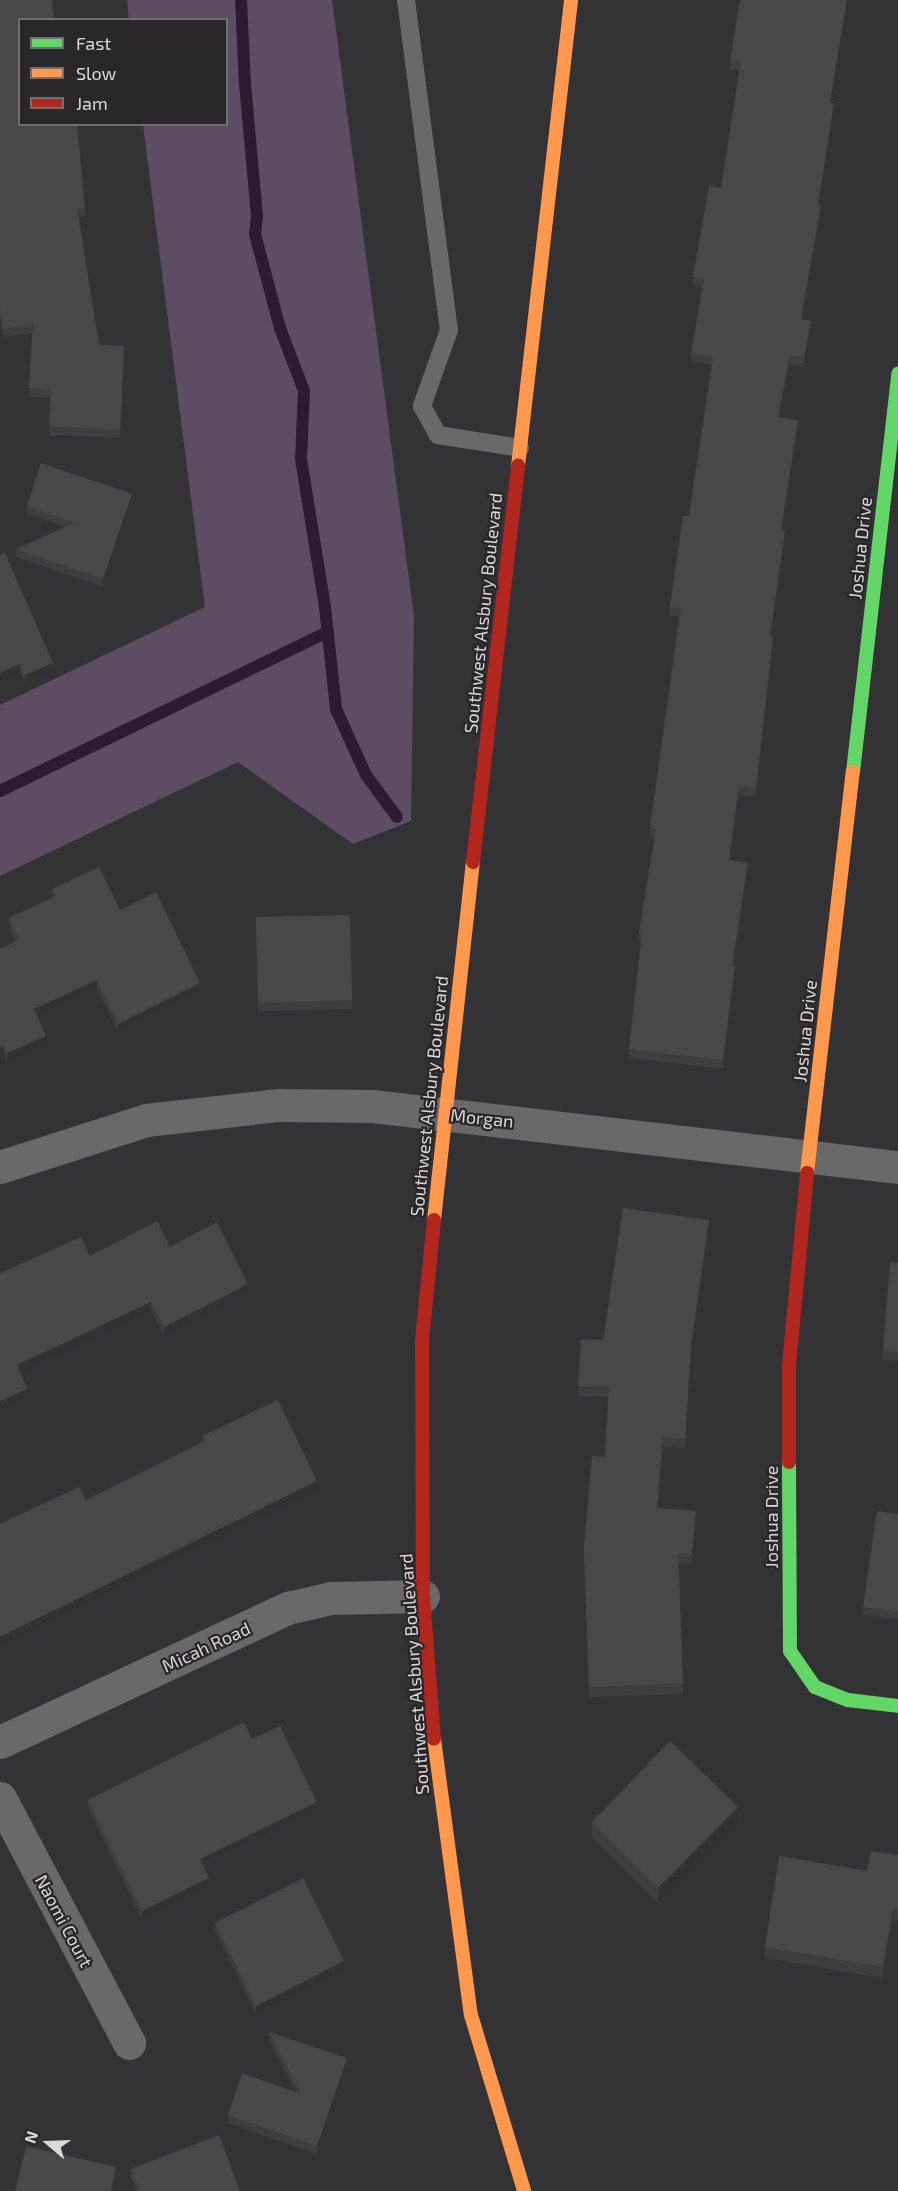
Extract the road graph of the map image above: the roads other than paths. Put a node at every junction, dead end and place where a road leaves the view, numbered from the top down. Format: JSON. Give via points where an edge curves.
{"nodes":[{"id":1,"x":406,"y":0,"type":"edge"},
{"id":2,"x":571,"y":0,"type":"edge"},
{"id":3,"x":898,"y":374,"type":"edge"},
{"id":4,"x":520,"y":448,"type":"junction"},
{"id":5,"x":444,"y":1114,"type":"junction"},
{"id":6,"x":809,"y":1157,"type":"junction"},
{"id":7,"x":0,"y":1167,"type":"edge"},
{"id":8,"x":898,"y":1167,"type":"edge"},
{"id":9,"x":423,"y":1596,"type":"junction"},
{"id":10,"x":898,"y":1706,"type":"edge"},
{"id":11,"x":0,"y":1742,"type":"edge"},
{"id":12,"x":0,"y":1798,"type":"edge"},
{"id":13,"x":129,"y":2043,"type":"dead end"},
{"id":14,"x":524,"y":2191,"type":"edge"}],
"edges":[{"from":1,"to":4,"type":"lane","via":[[449,330],[422,406],[438,435]]},
{"from":2,"to":4,"type":"main road","name":"Southwest Alsbury Boulevard"},
{"from":3,"to":6,"type":"main road","name":"Joshua Drive"},
{"from":4,"to":5,"type":"main road","name":"Southwest Alsbury Boulevard"},
{"from":5,"to":6,"type":"street","name":"Morgan"},
{"from":5,"to":7,"type":"street","name":"Morgan","via":[[372,1106],[278,1105],[147,1120]]},
{"from":5,"to":9,"type":"main road","name":"Southwest Alsbury Boulevard","via":[[422,1341]]},
{"from":6,"to":8,"type":"street","name":"Morgan"},
{"from":6,"to":10,"type":"main road","name":"Joshua Drive","via":[[789,1365],[790,1651],[815,1686],[848,1700]]},
{"from":9,"to":11,"type":"street","name":"Micah Road","via":[[331,1598],[288,1608]]},
{"from":9,"to":14,"type":"main road","name":"Southwest Alsbury Boulevard","via":[[441,1805],[471,2015]]},
{"from":12,"to":13,"type":"street","name":"Naomi Court"}]}
